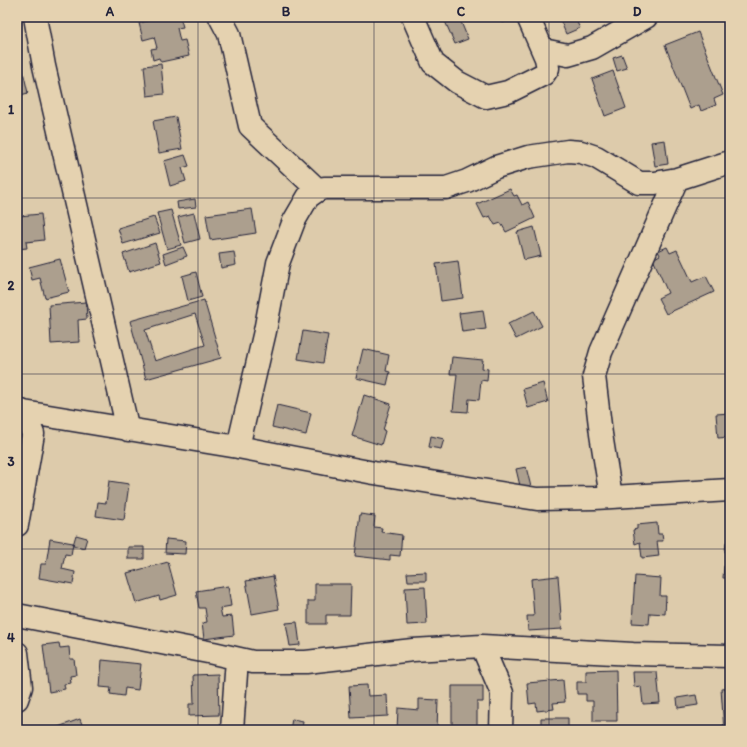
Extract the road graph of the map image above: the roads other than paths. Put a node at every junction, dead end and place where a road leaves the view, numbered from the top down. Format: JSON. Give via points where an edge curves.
{"nodes":[{"id":1,"x":35,"y":17,"type":"edge"},
{"id":2,"x":220,"y":17,"type":"edge"},
{"id":3,"x":413,"y":17,"type":"edge"},
{"id":4,"x":528,"y":17,"type":"edge"},
{"id":5,"x":646,"y":17,"type":"edge"},
{"id":6,"x":543,"y":50,"type":"junction"},
{"id":7,"x":730,"y":162,"type":"edge"},
{"id":8,"x":677,"y":179,"type":"junction"},
{"id":9,"x":318,"y":190,"type":"junction"},
{"id":10,"x":21,"y":410,"type":"edge"},
{"id":11,"x":128,"y":430,"type":"junction"},
{"id":12,"x":238,"y":447,"type":"junction"},
{"id":13,"x":730,"y":490,"type":"edge"},
{"id":14,"x":611,"y":497,"type":"junction"},
{"id":15,"x":17,"y":525,"type":"edge"},
{"id":16,"x":17,"y":615,"type":"edge"},
{"id":17,"x":482,"y":646,"type":"junction"},
{"id":18,"x":17,"y":653,"type":"edge"},
{"id":19,"x":730,"y":656,"type":"edge"},
{"id":20,"x":236,"y":658,"type":"junction"},
{"id":21,"x":17,"y":699,"type":"edge"},
{"id":22,"x":232,"y":730,"type":"edge"},
{"id":23,"x":501,"y":730,"type":"edge"}],
"edges":[{"from":1,"to":11,"type":"street"},
{"from":2,"to":9,"type":"street","via":[[228,34],[250,126]]},
{"from":3,"to":6,"type":"street","via":[[433,63],[457,82],[486,97],[508,92],[544,74],[548,68]]},
{"from":4,"to":6,"type":"street"},
{"from":5,"to":6,"type":"street","via":[[592,48],[568,55]]},
{"from":7,"to":8,"type":"street"},
{"from":8,"to":9,"type":"street","via":[[639,183],[596,157],[568,151],[496,167],[446,188]]},
{"from":8,"to":14,"type":"street","via":[[601,352],[594,376]]},
{"from":9,"to":12,"type":"street","via":[[308,197],[294,221],[278,263]]},
{"from":10,"to":11,"type":"street"},
{"from":10,"to":15,"type":"street","via":[[33,434]]},
{"from":11,"to":12,"type":"street"},
{"from":12,"to":14,"type":"street","via":[[374,473],[537,499]]},
{"from":13,"to":14,"type":"street"},
{"from":16,"to":20,"type":"street"},
{"from":17,"to":19,"type":"street"},
{"from":17,"to":20,"type":"street","via":[[413,650],[306,662],[253,662]]},
{"from":17,"to":23,"type":"street","via":[[502,693]]},
{"from":18,"to":21,"type":"street","via":[[21,687]]},
{"from":20,"to":22,"type":"street"}]}
